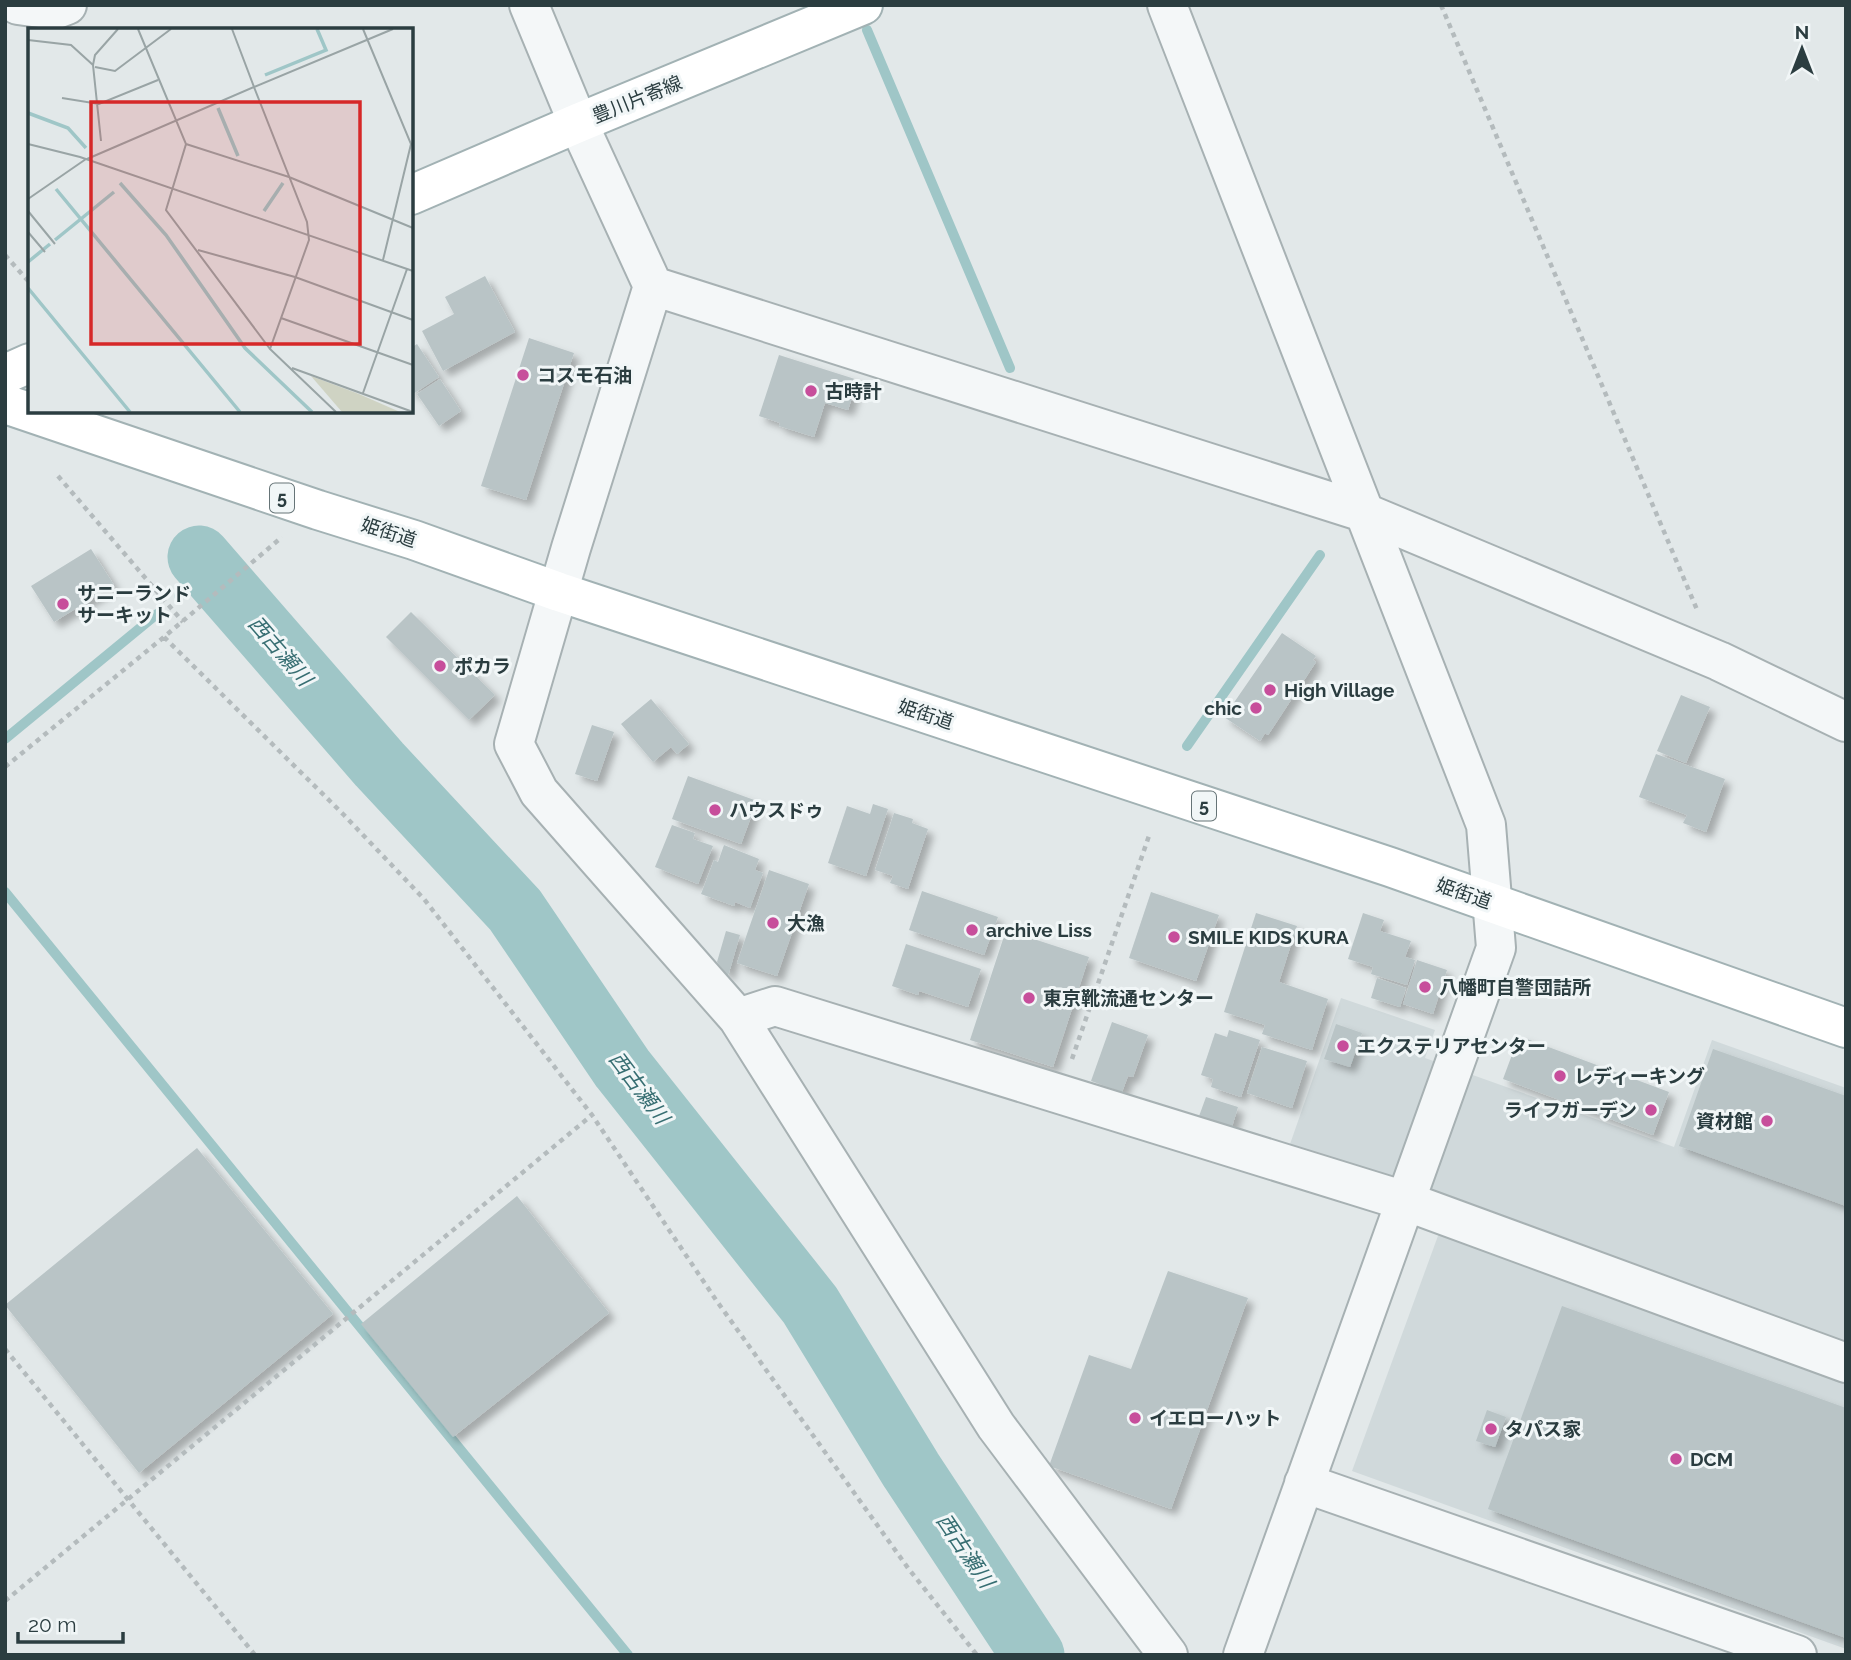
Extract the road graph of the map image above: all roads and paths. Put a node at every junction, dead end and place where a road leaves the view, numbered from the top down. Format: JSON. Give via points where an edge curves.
{"nodes":[{"id":1,"x":529,"y":5,"type":"edge"},
{"id":2,"x":863,"y":5,"type":"edge"},
{"id":3,"x":1167,"y":5,"type":"edge"},
{"id":4,"x":1441,"y":5,"type":"edge"},
{"id":5,"x":578,"y":123,"type":"junction"},
{"id":6,"x":413,"y":194,"type":"edge"},
{"id":7,"x":5,"y":255,"type":"edge"},
{"id":8,"x":28,"y":281,"type":"edge"},
{"id":9,"x":653,"y":285,"type":"junction"},
{"id":10,"x":28,"y":364,"type":"edge"},
{"id":11,"x":5,"y":374,"type":"edge"},
{"id":12,"x":5,"y":404,"type":"edge"},
{"id":13,"x":28,"y":412,"type":"edge"},
{"id":14,"x":32,"y":413,"type":"edge"},
{"id":15,"x":58,"y":476,"type":"dead end"},
{"id":16,"x":1363,"y":512,"type":"junction"},
{"id":17,"x":259,"y":556,"type":"dead end"},
{"id":18,"x":559,"y":592,"type":"junction"},
{"id":19,"x":183,"y":622,"type":"junction"},
{"id":20,"x":164,"y":637,"type":"junction"},
{"id":21,"x":1719,"y":662,"type":"junction"},
{"id":22,"x":1846,"y":722,"type":"edge"},
{"id":23,"x":5,"y":767,"type":"edge"},
{"id":24,"x":1150,"y":833,"type":"dead end"},
{"id":25,"x":1492,"y":902,"type":"junction"},
{"id":26,"x":738,"y":1018,"type":"junction"},
{"id":27,"x":1846,"y":1028,"type":"edge"},
{"id":28,"x":1060,"y":1093,"type":"junction"},
{"id":29,"x":592,"y":1115,"type":"junction"},
{"id":30,"x":1405,"y":1200,"type":"junction"},
{"id":31,"x":5,"y":1349,"type":"edge"},
{"id":32,"x":1846,"y":1363,"type":"edge"},
{"id":33,"x":1304,"y":1483,"type":"junction"},
{"id":34,"x":129,"y":1499,"type":"junction"},
{"id":35,"x":5,"y":1601,"type":"edge"},
{"id":36,"x":255,"y":1655,"type":"edge"},
{"id":37,"x":976,"y":1655,"type":"edge"},
{"id":38,"x":1168,"y":1655,"type":"edge"},
{"id":39,"x":1243,"y":1655,"type":"edge"},
{"id":40,"x":1797,"y":1655,"type":"edge"}],
"edges":[{"from":1,"to":5,"type":"street"},
{"from":2,"to":5,"type":"main road","name":"豊川片寄線"},
{"from":3,"to":16,"type":"street"},
{"from":4,"to":21,"type":"path"},
{"from":5,"to":6,"type":"main road","name":"豊川片寄線"},
{"from":5,"to":9,"type":"street"},
{"from":7,"to":8,"type":"path"},
{"from":9,"to":16,"type":"street"},
{"from":9,"to":18,"type":"street"},
{"from":10,"to":11,"type":"main road"},
{"from":12,"to":13,"type":"main road","name":"姫街道","number":"5"},
{"from":14,"to":18,"type":"main road","name":"姫街道","number":"5"},
{"from":15,"to":19,"type":"path"},
{"from":16,"to":21,"type":"street"},
{"from":16,"to":25,"type":"street","via":[[1486,825]]},
{"from":17,"to":19,"type":"path"},
{"from":18,"to":25,"type":"main road","name":"姫街道","number":"5"},
{"from":18,"to":26,"type":"street","via":[[514,744],[539,792]]},
{"from":19,"to":20,"type":"path"},
{"from":20,"to":23,"type":"path"},
{"from":20,"to":29,"type":"path","via":[[424,899]]},
{"from":21,"to":22,"type":"street"},
{"from":24,"to":28,"type":"path"},
{"from":25,"to":27,"type":"main road","name":"姫街道","number":"5"},
{"from":25,"to":30,"type":"street","via":[[1496,948]]},
{"from":26,"to":28,"type":"street","via":[[775,1006]]},
{"from":26,"to":38,"type":"street","via":[[996,1426]]},
{"from":28,"to":30,"type":"street"},
{"from":29,"to":34,"type":"path"},
{"from":29,"to":37,"type":"path","via":[[724,1311]]},
{"from":30,"to":32,"type":"street"},
{"from":30,"to":33,"type":"street"},
{"from":31,"to":34,"type":"path"},
{"from":33,"to":39,"type":"street"},
{"from":33,"to":40,"type":"street"},
{"from":34,"to":35,"type":"path"},
{"from":34,"to":36,"type":"path"}]}
